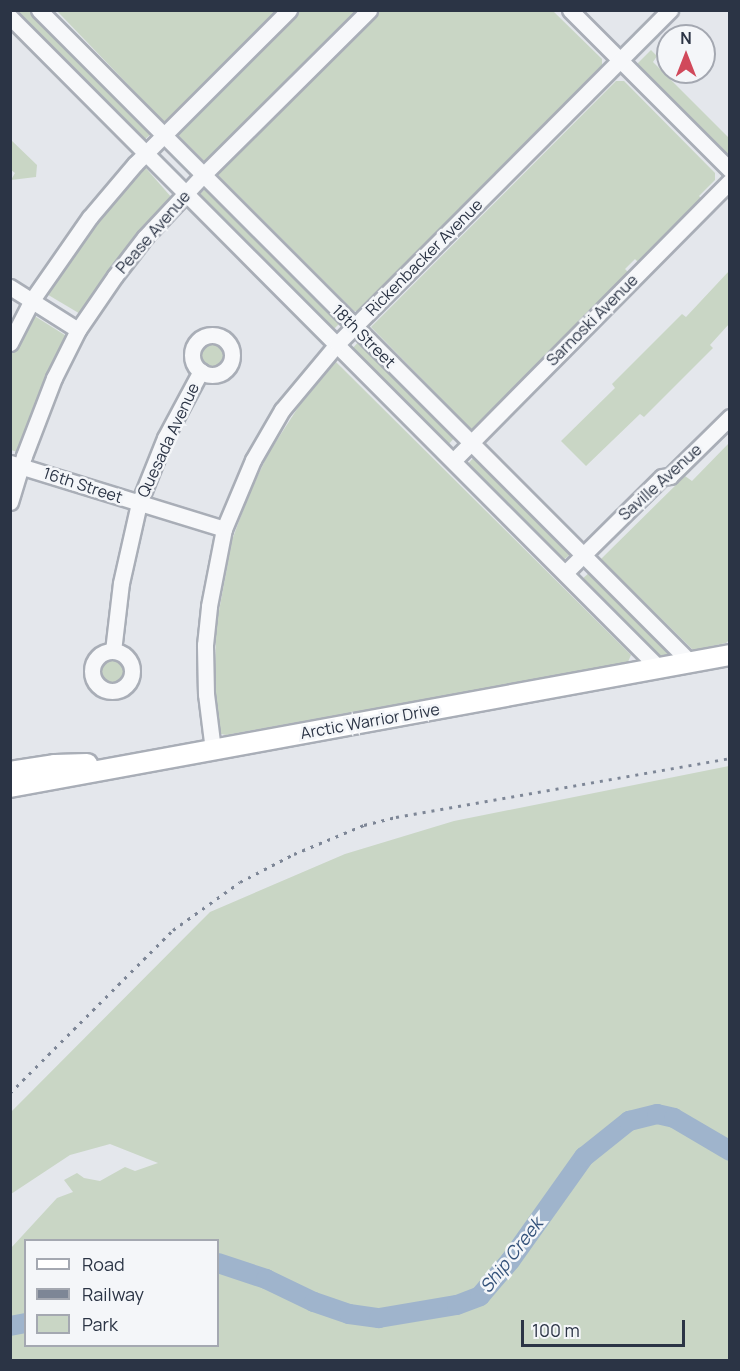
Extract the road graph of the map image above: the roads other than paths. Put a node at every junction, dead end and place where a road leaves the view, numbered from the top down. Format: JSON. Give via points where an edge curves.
{"nodes":[{"id":1,"x":39,"y":10,"type":"edge"},
{"id":2,"x":289,"y":10,"type":"edge"},
{"id":3,"x":369,"y":10,"type":"edge"},
{"id":4,"x":570,"y":10,"type":"edge"},
{"id":5,"x":670,"y":10,"type":"edge"},
{"id":6,"x":10,"y":17,"type":"edge"},
{"id":7,"x":620,"y":59,"type":"junction"},
{"id":8,"x":164,"y":136,"type":"junction"},
{"id":9,"x":146,"y":154,"type":"junction"},
{"id":10,"x":729,"y":170,"type":"edge"},
{"id":11,"x":203,"y":175,"type":"junction"},
{"id":12,"x":729,"y":181,"type":"edge"},
{"id":13,"x":186,"y":193,"type":"junction"},
{"id":14,"x":10,"y":287,"type":"edge"},
{"id":15,"x":32,"y":300,"type":"junction"},
{"id":16,"x":355,"y":327,"type":"junction"},
{"id":17,"x":78,"y":330,"type":"junction"},
{"id":18,"x":10,"y":343,"type":"edge"},
{"id":19,"x":337,"y":344,"type":"junction"},
{"id":20,"x":201,"y":371,"type":"dead end"},
{"id":21,"x":729,"y":417,"type":"edge"},
{"id":22,"x":471,"y":442,"type":"junction"},
{"id":23,"x":454,"y":460,"type":"junction"},
{"id":24,"x":15,"y":464,"type":"edge"},
{"id":25,"x":10,"y":502,"type":"edge"},
{"id":26,"x":139,"y":503,"type":"junction"},
{"id":27,"x":224,"y":529,"type":"junction"},
{"id":28,"x":583,"y":556,"type":"junction"},
{"id":29,"x":565,"y":573,"type":"junction"},
{"id":30,"x":113,"y":651,"type":"dead end"},
{"id":31,"x":729,"y":655,"type":"edge"},
{"id":32,"x":690,"y":662,"type":"junction"},
{"id":33,"x":659,"y":668,"type":"junction"},
{"id":34,"x":213,"y":750,"type":"junction"},
{"id":35,"x":131,"y":765,"type":"junction"},
{"id":36,"x":104,"y":770,"type":"junction"},
{"id":37,"x":10,"y":772,"type":"edge"},
{"id":38,"x":10,"y":787,"type":"edge"},
{"id":39,"x":10,"y":797,"type":"edge"}],
"edges":[{"from":1,"to":8,"type":"street","name":"18th Street"},
{"from":2,"to":8,"type":"street"},
{"from":3,"to":11,"type":"street","name":"Pease Avenue"},
{"from":4,"to":7,"type":"street"},
{"from":5,"to":7,"type":"street","name":"Rickenbacker Avenue"},
{"from":6,"to":9,"type":"street","name":"18th Street"},
{"from":7,"to":10,"type":"street"},
{"from":7,"to":16,"type":"street","name":"Rickenbacker Avenue"},
{"from":8,"to":9,"type":"street"},
{"from":8,"to":11,"type":"street","name":"18th Street"},
{"from":9,"to":13,"type":"street","name":"18th Street"},
{"from":9,"to":15,"type":"street","via":[[90,217]]},
{"from":11,"to":13,"type":"street","name":"Pease Avenue"},
{"from":11,"to":16,"type":"street","name":"18th Street"},
{"from":12,"to":22,"type":"street","name":"Sarnoski Avenue"},
{"from":13,"to":17,"type":"street","name":"Pease Avenue","via":[[145,237]]},
{"from":13,"to":19,"type":"street","name":"18th Street"},
{"from":14,"to":15,"type":"street"},
{"from":15,"to":17,"type":"street"},
{"from":15,"to":18,"type":"street"},
{"from":16,"to":19,"type":"street","name":"Rickenbacker Avenue"},
{"from":16,"to":22,"type":"street","name":"18th Street"},
{"from":17,"to":24,"type":"street","name":"Pease Avenue"},
{"from":19,"to":23,"type":"street","name":"18th Street"},
{"from":19,"to":27,"type":"street","name":"Rickenbacker Avenue","via":[[282,410],[254,460]]},
{"from":20,"to":26,"type":"street","name":"Quesada Avenue","via":[[165,438]]},
{"from":21,"to":28,"type":"street","name":"Saville Avenue"},
{"from":22,"to":23,"type":"street","name":"Sarnoski Avenue"},
{"from":22,"to":28,"type":"street","name":"18th Street"},
{"from":23,"to":29,"type":"street","name":"18th Street"},
{"from":24,"to":25,"type":"street","name":"Pease Avenue"},
{"from":24,"to":26,"type":"street","name":"16th Street"},
{"from":26,"to":27,"type":"street","name":"16th Street"},
{"from":26,"to":30,"type":"street","name":"Quesada Avenue","via":[[121,583]]},
{"from":27,"to":34,"type":"street","name":"Rickenbacker Avenue","via":[[205,645]]},
{"from":28,"to":29,"type":"street","name":"Saville Avenue"},
{"from":28,"to":32,"type":"street","name":"18th Street"},
{"from":29,"to":33,"type":"street","name":"18th Street"},
{"from":31,"to":32,"type":"main road","name":"Arctic Warrior Drive"},
{"from":32,"to":33,"type":"main road","name":"Arctic Warrior Drive"},
{"from":33,"to":34,"type":"main road","name":"Arctic Warrior Drive"},
{"from":34,"to":35,"type":"main road","name":"Arctic Warrior Drive"},
{"from":35,"to":36,"type":"main road","name":"Arctic Warrior Drive"},
{"from":35,"to":37,"type":"main road","via":[[70,763]]},
{"from":36,"to":38,"type":"main road","name":"Arctic Warrior Drive"},
{"from":36,"to":39,"type":"main road","via":[[74,783]]}]}
